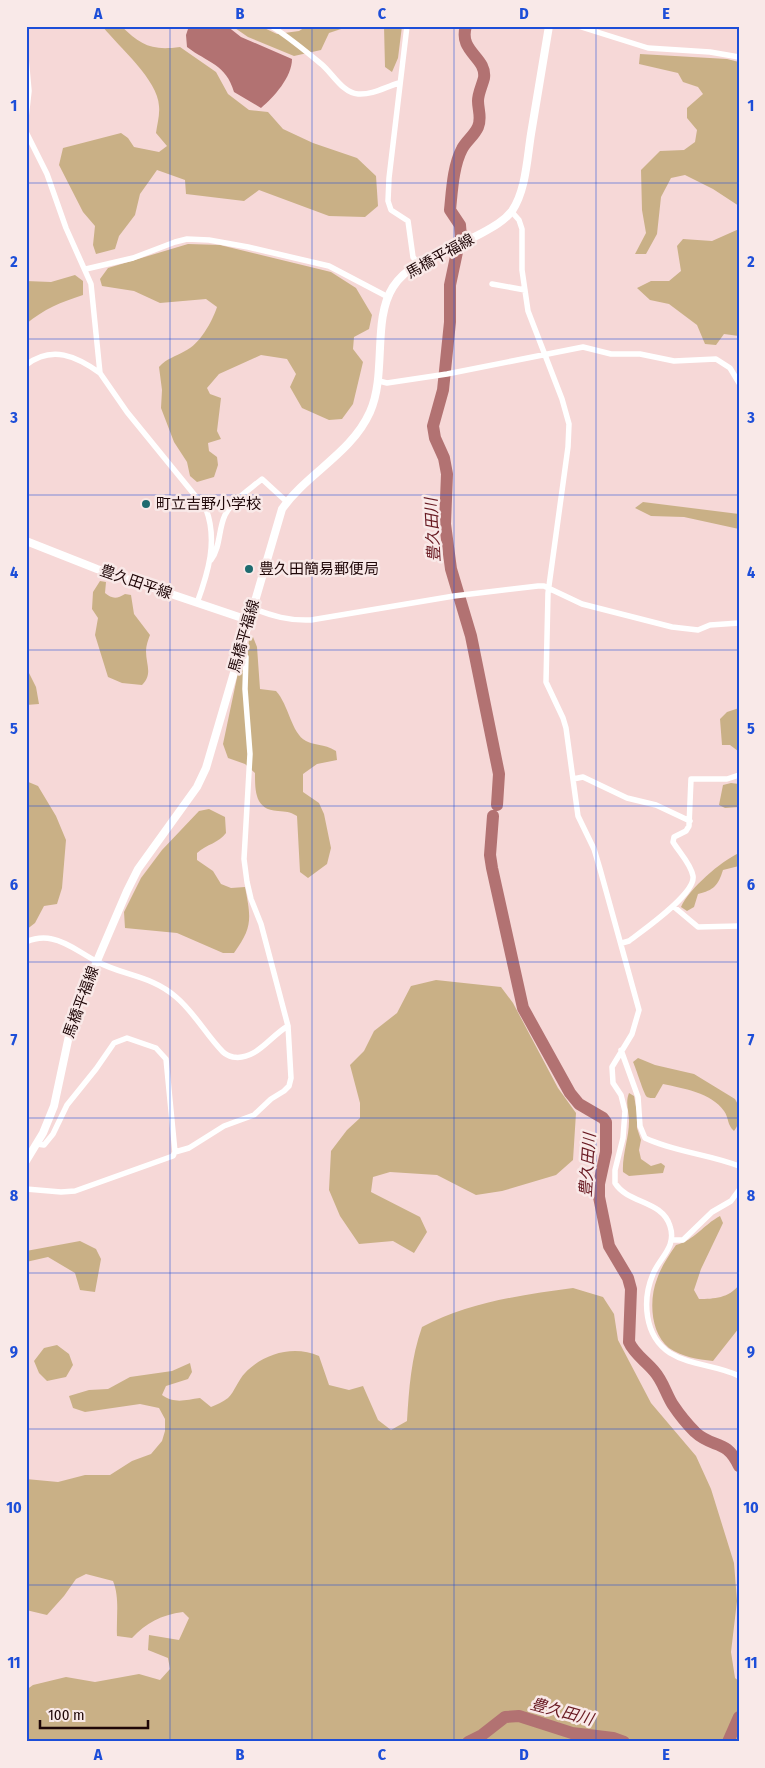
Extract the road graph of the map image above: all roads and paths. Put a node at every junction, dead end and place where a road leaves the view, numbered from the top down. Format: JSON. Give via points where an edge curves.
{"nodes":[{"id":1,"x":271,"y":26,"type":"edge"},
{"id":2,"x":407,"y":26,"type":"edge"},
{"id":3,"x":549,"y":26,"type":"edge"},
{"id":4,"x":578,"y":26,"type":"edge"},
{"id":5,"x":739,"y":57,"type":"edge"},
{"id":6,"x":26,"y":58,"type":"edge"},
{"id":7,"x":399,"y":83,"type":"junction"},
{"id":8,"x":26,"y":118,"type":"edge"},
{"id":9,"x":26,"y":132,"type":"edge"},
{"id":10,"x":511,"y":211,"type":"junction"},
{"id":11,"x":419,"y":265,"type":"junction"},
{"id":12,"x":86,"y":270,"type":"junction"},
{"id":13,"x":492,"y":284,"type":"dead end"},
{"id":14,"x":525,"y":290,"type":"junction"},
{"id":15,"x":388,"y":297,"type":"junction"},
{"id":16,"x":544,"y":356,"type":"junction"},
{"id":17,"x":26,"y":365,"type":"edge"},
{"id":18,"x":100,"y":373,"type":"junction"},
{"id":19,"x":379,"y":381,"type":"junction"},
{"id":20,"x":739,"y":383,"type":"edge"},
{"id":21,"x":287,"y":502,"type":"junction"},
{"id":22,"x":26,"y":541,"type":"edge"},
{"id":23,"x":211,"y":560,"type":"junction"},
{"id":24,"x":549,"y":588,"type":"junction"},
{"id":25,"x":198,"y":603,"type":"junction"},
{"id":26,"x":252,"y":608,"type":"junction"},
{"id":27,"x":248,"y":620,"type":"junction"},
{"id":28,"x":739,"y":623,"type":"edge"},
{"id":29,"x":240,"y":649,"type":"junction"},
{"id":30,"x":739,"y":775,"type":"edge"},
{"id":31,"x":573,"y":779,"type":"junction"},
{"id":32,"x":690,"y":821,"type":"junction"},
{"id":33,"x":673,"y":906,"type":"junction"},
{"id":34,"x":739,"y":926,"type":"edge"},
{"id":35,"x":26,"y":942,"type":"edge"},
{"id":36,"x":622,"y":943,"type":"junction"},
{"id":37,"x":96,"y":961,"type":"junction"},
{"id":38,"x":288,"y":1026,"type":"junction"},
{"id":39,"x":621,"y":1050,"type":"junction"},
{"id":40,"x":36,"y":1144,"type":"junction"},
{"id":41,"x":175,"y":1152,"type":"junction"},
{"id":42,"x":26,"y":1161,"type":"edge"},
{"id":43,"x":739,"y":1166,"type":"edge"},
{"id":44,"x":26,"y":1189,"type":"edge"},
{"id":45,"x":739,"y":1190,"type":"edge"},
{"id":46,"x":672,"y":1240,"type":"junction"},
{"id":47,"x":739,"y":1376,"type":"edge"}],
"edges":[{"from":1,"to":7,"type":"street","via":[[299,45],[355,94],[378,91]]},
{"from":2,"to":7,"type":"street"},
{"from":3,"to":10,"type":"main road","name":"馬橋平福線","via":[[524,176]]},
{"from":4,"to":5,"type":"street","via":[[648,48]]},
{"from":6,"to":8,"type":"street","via":[[29,92]]},
{"from":7,"to":11,"type":"street","via":[[388,202],[391,210],[408,221],[413,257]]},
{"from":9,"to":12,"type":"street","via":[[47,174],[66,228]]},
{"from":10,"to":11,"type":"main road","name":"馬橋平福線","via":[[498,224]]},
{"from":10,"to":14,"type":"street","via":[[522,229]]},
{"from":11,"to":15,"type":"main road","name":"馬橋平福線","via":[[399,280]]},
{"from":12,"to":15,"type":"street","via":[[133,258],[175,242],[209,240],[329,266]]},
{"from":12,"to":18,"type":"street","via":[[93,295]]},
{"from":13,"to":14,"type":"street"},
{"from":14,"to":16,"type":"street","via":[[528,311]]},
{"from":15,"to":19,"type":"main road","name":"馬橋平福線","via":[[383,320]]},
{"from":16,"to":19,"type":"street","via":[[444,375],[387,383]]},
{"from":16,"to":20,"type":"street","via":[[583,347],[611,354],[640,354],[674,361],[716,359],[730,368]]},
{"from":16,"to":24,"type":"street","via":[[569,424]]},
{"from":17,"to":18,"type":"street","via":[[36,357],[68,355]]},
{"from":18,"to":23,"type":"street","via":[[127,412],[206,510]]},
{"from":19,"to":21,"type":"main road","name":"馬橋平福線","via":[[370,413],[360,430]]},
{"from":21,"to":23,"type":"street","via":[[262,479],[234,502],[225,516],[218,549]]},
{"from":21,"to":26,"type":"main road","name":"馬橋平福線","via":[[274,529]]},
{"from":22,"to":25,"type":"main road","name":"豊久田平線"},
{"from":23,"to":25,"type":"street"},
{"from":24,"to":26,"type":"street","via":[[538,586],[456,596],[294,621]]},
{"from":24,"to":28,"type":"street","via":[[582,604],[672,627],[698,630],[710,625]]},
{"from":24,"to":31,"type":"street","via":[[546,682],[563,718]]},
{"from":25,"to":27,"type":"main road","name":"豊久田平線"},
{"from":26,"to":27,"type":"main road","name":"馬橋平福線"},
{"from":27,"to":29,"type":"main road","name":"馬橋平福線"},
{"from":29,"to":37,"type":"main road","name":"馬橋平福線","via":[[215,739],[197,787],[138,869]]},
{"from":29,"to":38,"type":"street","via":[[246,657],[250,754],[244,859],[251,899],[261,924]]},
{"from":30,"to":32,"type":"street","via":[[726,779],[692,779]]},
{"from":31,"to":32,"type":"street","via":[[583,777],[607,790],[656,805]]},
{"from":31,"to":36,"type":"street","via":[[578,816],[594,849]]},
{"from":32,"to":33,"type":"street","via":[[686,831],[677,834],[673,842],[693,877],[688,889]]},
{"from":33,"to":34,"type":"street","via":[[698,927]]},
{"from":33,"to":36,"type":"street","via":[[629,942]]},
{"from":35,"to":37,"type":"street","via":[[42,938],[59,941]]},
{"from":36,"to":39,"type":"street","via":[[639,1010],[632,1034]]},
{"from":37,"to":38,"type":"street","via":[[160,985],[198,1019],[224,1054],[245,1056],[259,1050]]},
{"from":37,"to":40,"type":"main road","name":"馬橋平福線","via":[[69,1029],[54,1106]]},
{"from":38,"to":41,"type":"street","via":[[292,1062],[289,1086],[254,1115],[224,1126],[189,1148]]},
{"from":39,"to":43,"type":"street","via":[[638,1097],[640,1126],[645,1138]]},
{"from":39,"to":46,"type":"street","via":[[612,1067],[616,1090],[622,1095],[625,1111],[615,1182],[627,1194],[665,1216],[670,1224]]},
{"from":40,"to":41,"type":"street","via":[[44,1145],[67,1105],[114,1043],[127,1038],[156,1048],[166,1058]]},
{"from":40,"to":42,"type":"main road","name":"馬橋平福線"},
{"from":41,"to":44,"type":"street","via":[[166,1160],[75,1191]]},
{"from":45,"to":46,"type":"street","via":[[731,1201],[712,1212],[683,1240]]},
{"from":46,"to":47,"type":"street","via":[[653,1273],[649,1288],[647,1317],[653,1335],[668,1352],[680,1358]]}]}
